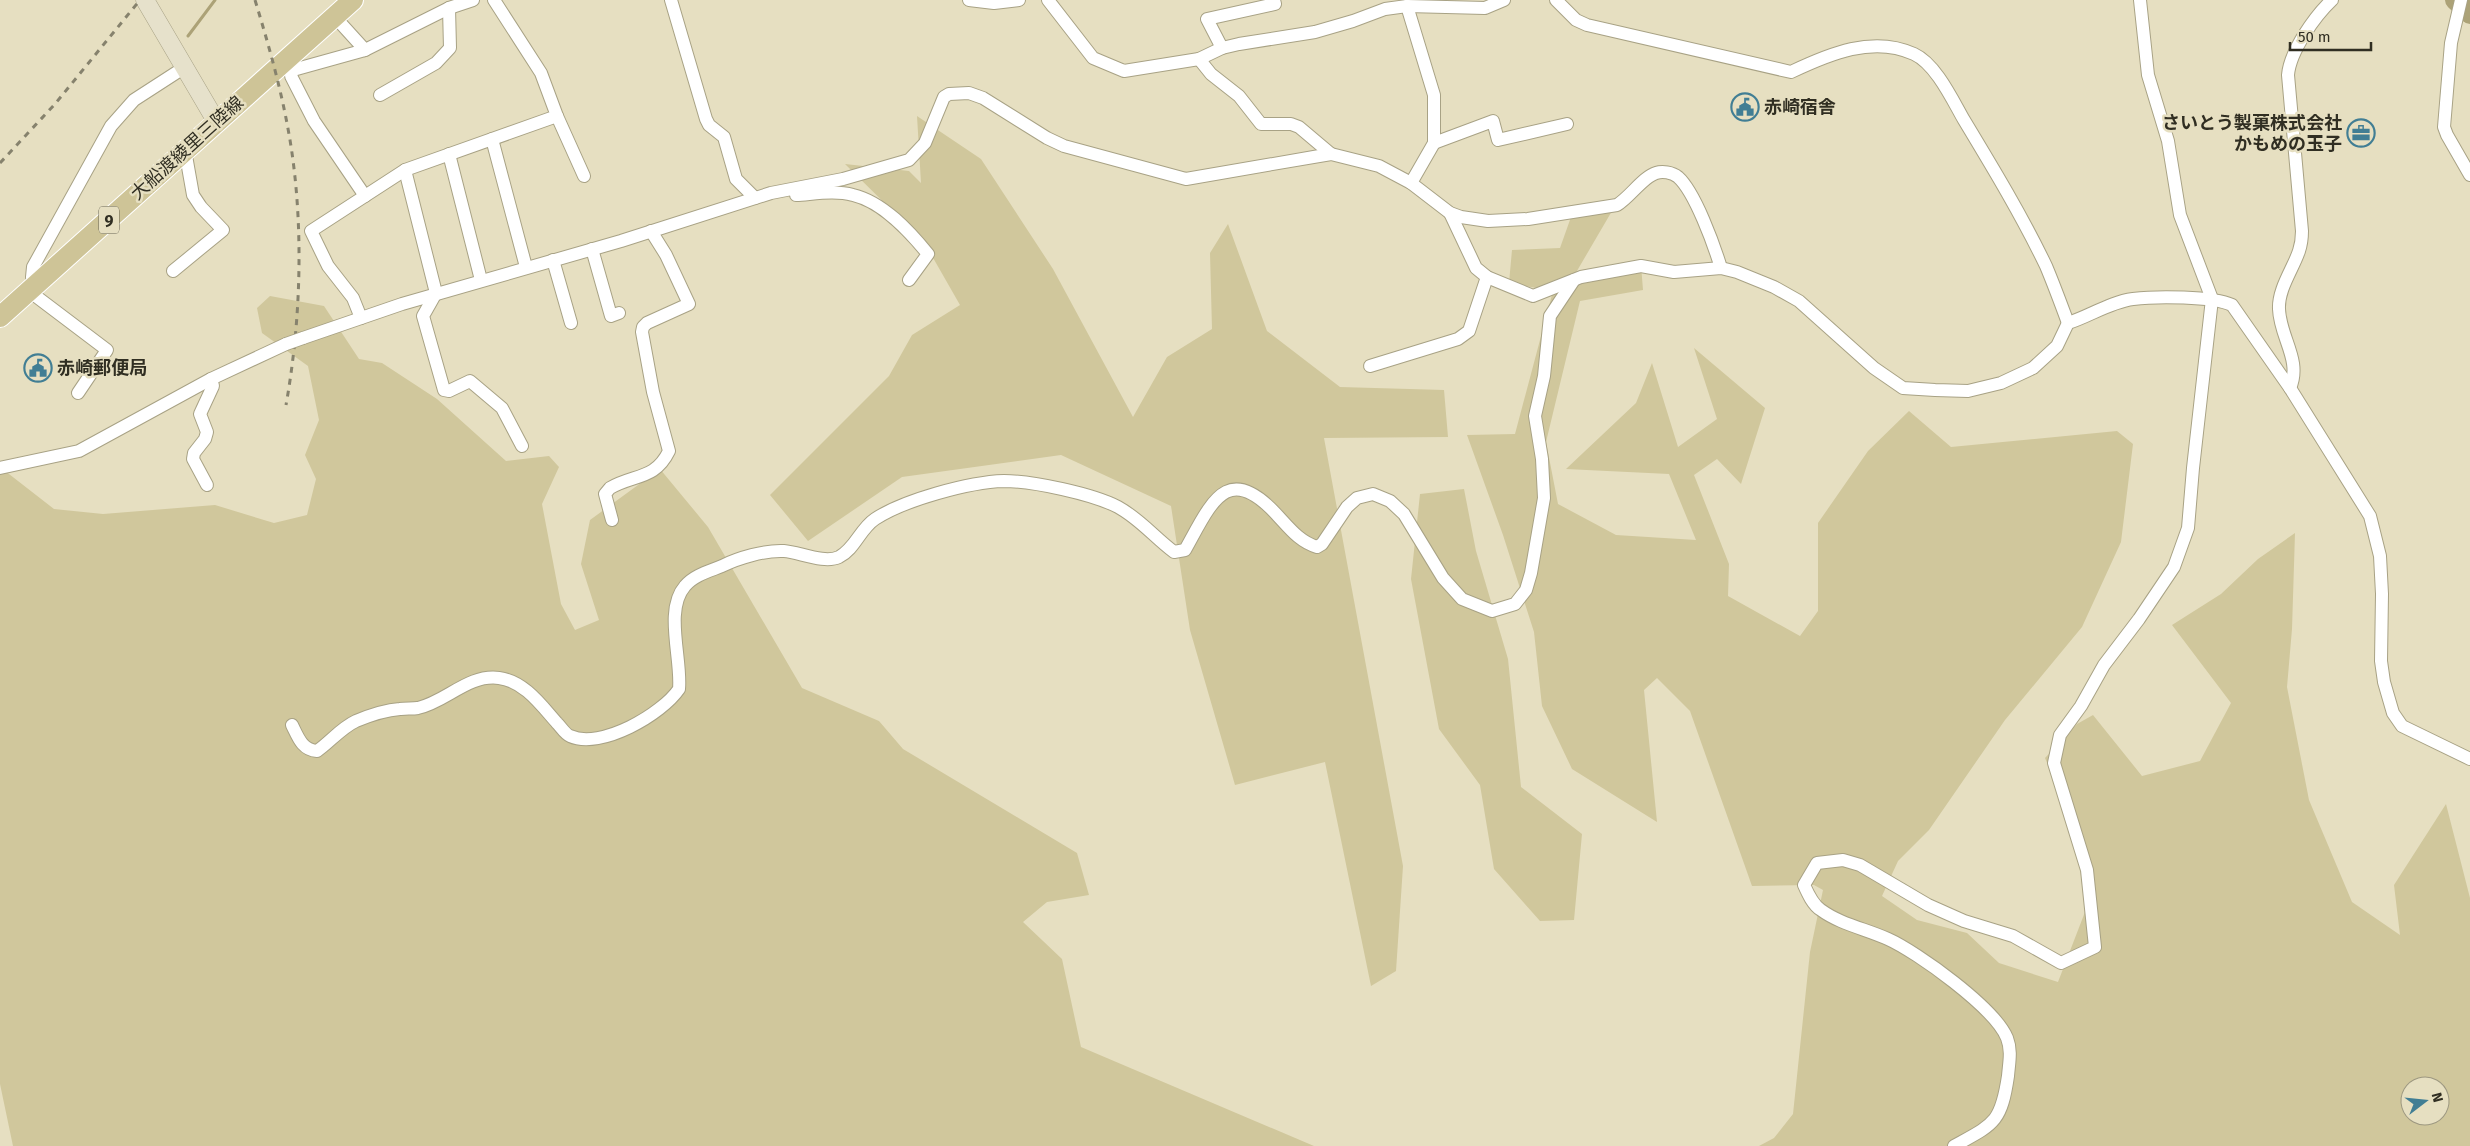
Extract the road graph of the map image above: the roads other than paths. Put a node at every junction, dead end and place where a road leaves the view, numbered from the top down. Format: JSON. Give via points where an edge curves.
{"nodes":[{"id":1,"x":145,"y":0,"type":"edge"},
{"id":2,"x":353,"y":0,"type":"edge"},
{"id":3,"x":473,"y":0,"type":"edge"},
{"id":4,"x":494,"y":0,"type":"edge"},
{"id":5,"x":671,"y":0,"type":"edge"},
{"id":6,"x":969,"y":0,"type":"edge"},
{"id":7,"x":1019,"y":0,"type":"edge"},
{"id":8,"x":1048,"y":0,"type":"edge"},
{"id":9,"x":1274,"y":0,"type":"edge"},
{"id":10,"x":1504,"y":0,"type":"edge"},
{"id":11,"x":1556,"y":0,"type":"edge"},
{"id":12,"x":2140,"y":0,"type":"edge"},
{"id":13,"x":2332,"y":0,"type":"edge"},
{"id":14,"x":2459,"y":5,"type":"edge"},
{"id":15,"x":1407,"y":6,"type":"junction"},
{"id":16,"x":449,"y":8,"type":"junction"},
{"id":17,"x":334,"y":17,"type":"junction"},
{"id":18,"x":1222,"y":48,"type":"junction"},
{"id":19,"x":365,"y":50,"type":"junction"},
{"id":20,"x":1199,"y":59,"type":"junction"},
{"id":21,"x":185,"y":67,"type":"junction"},
{"id":22,"x":380,"y":95,"type":"dead end"},
{"id":23,"x":557,"y":116,"type":"junction"},
{"id":24,"x":216,"y":121,"type":"junction"},
{"id":25,"x":1567,"y":124,"type":"dead end"},
{"id":26,"x":492,"y":139,"type":"junction"},
{"id":27,"x":1434,"y":143,"type":"junction"},
{"id":28,"x":185,"y":150,"type":"junction"},
{"id":29,"x":449,"y":154,"type":"junction"},
{"id":30,"x":1331,"y":154,"type":"junction"},
{"id":31,"x":405,"y":170,"type":"junction"},
{"id":32,"x":2470,"y":175,"type":"edge"},
{"id":33,"x":584,"y":176,"type":"dead end"},
{"id":34,"x":1411,"y":183,"type":"junction"},
{"id":35,"x":771,"y":193,"type":"junction"},
{"id":36,"x":365,"y":196,"type":"junction"},
{"id":37,"x":755,"y":198,"type":"junction"},
{"id":38,"x":1450,"y":213,"type":"junction"},
{"id":39,"x":651,"y":231,"type":"junction"},
{"id":40,"x":592,"y":249,"type":"junction"},
{"id":41,"x":553,"y":260,"type":"junction"},
{"id":42,"x":526,"y":267,"type":"junction"},
{"id":43,"x":1721,"y":268,"type":"junction"},
{"id":44,"x":174,"y":271,"type":"dead end"},
{"id":45,"x":1487,"y":277,"type":"junction"},
{"id":46,"x":481,"y":280,"type":"junction"},
{"id":47,"x":910,"y":280,"type":"dead end"},
{"id":48,"x":1574,"y":280,"type":"junction"},
{"id":49,"x":32,"y":289,"type":"junction"},
{"id":50,"x":436,"y":293,"type":"junction"},
{"id":51,"x":2212,"y":299,"type":"junction"},
{"id":52,"x":619,"y":314,"type":"dead end"},
{"id":53,"x":0,"y":317,"type":"edge"},
{"id":54,"x":361,"y":318,"type":"junction"},
{"id":55,"x":570,"y":323,"type":"dead end"},
{"id":56,"x":2068,"y":323,"type":"junction"},
{"id":57,"x":1370,"y":366,"type":"dead end"},
{"id":58,"x":211,"y":379,"type":"junction"},
{"id":59,"x":2290,"y":388,"type":"junction"},
{"id":60,"x":78,"y":393,"type":"dead end"},
{"id":61,"x":522,"y":446,"type":"dead end"},
{"id":62,"x":0,"y":468,"type":"edge"},
{"id":63,"x":207,"y":485,"type":"dead end"},
{"id":64,"x":612,"y":520,"type":"dead end"},
{"id":65,"x":292,"y":725,"type":"dead end"},
{"id":66,"x":2470,"y":759,"type":"edge"},
{"id":67,"x":1954,"y":1146,"type":"edge"}],
"edges":[{"from":1,"to":21,"type":"street"},
{"from":2,"to":17,"type":"main road","name":"大船渡綾里三陸線","number":"9"},
{"from":3,"to":16,"type":"street"},
{"from":4,"to":23,"type":"street","via":[[541,73]]},
{"from":5,"to":37,"type":"street","via":[[706,119],[724,137],[736,179]]},
{"from":6,"to":7,"type":"street","via":[[994,3]]},
{"from":8,"to":20,"type":"street","via":[[1082,46],[1110,67],[1124,71]]},
{"from":9,"to":18,"type":"street","via":[[1275,4],[1207,19]]},
{"from":10,"to":15,"type":"street","via":[[1479,8]]},
{"from":11,"to":56,"type":"street","via":[[1576,20],[1587,25],[1791,72],[1854,48],[1894,47],[1916,55],[1944,86],[1988,159],[2046,267]]},
{"from":12,"to":51,"type":"street","via":[[2148,76],[2168,141],[2180,215]]},
{"from":13,"to":59,"type":"street","via":[[2289,61],[2302,231],[2300,248],[2281,294],[2279,308],[2295,368]]},
{"from":14,"to":32,"type":"street","via":[[2451,43],[2444,127]]},
{"from":15,"to":18,"type":"street","via":[[1385,9],[1315,32]]},
{"from":15,"to":27,"type":"street","via":[[1434,95]]},
{"from":16,"to":19,"type":"street"},
{"from":16,"to":22,"type":"street","via":[[450,48],[436,63]]},
{"from":17,"to":19,"type":"street"},
{"from":17,"to":24,"type":"main road","name":"大船渡綾里三陸線","number":"9"},
{"from":18,"to":20,"type":"street"},
{"from":19,"to":36,"type":"street","via":[[293,70],[291,76],[314,121]]},
{"from":20,"to":30,"type":"street","via":[[1211,74],[1239,96],[1261,124],[1300,127]]},
{"from":21,"to":24,"type":"street"},
{"from":21,"to":49,"type":"street","via":[[134,100],[111,126],[34,266]]},
{"from":23,"to":26,"type":"street"},
{"from":23,"to":33,"type":"street"},
{"from":24,"to":28,"type":"main road","name":"大船渡綾里三陸線","number":"9"},
{"from":25,"to":27,"type":"street","via":[[1498,140],[1493,122]]},
{"from":26,"to":29,"type":"street"},
{"from":26,"to":42,"type":"street"},
{"from":27,"to":34,"type":"street"},
{"from":28,"to":44,"type":"street","via":[[193,195],[223,230]]},
{"from":28,"to":49,"type":"main road","name":"大船渡綾里三陸線","number":"9"},
{"from":29,"to":31,"type":"street"},
{"from":29,"to":46,"type":"street"},
{"from":30,"to":34,"type":"street","via":[[1379,166]]},
{"from":30,"to":35,"type":"street","via":[[1186,179],[1064,146],[969,93],[944,97],[925,143],[909,160],[843,179]]},
{"from":31,"to":36,"type":"street"},
{"from":31,"to":50,"type":"street"},
{"from":34,"to":38,"type":"street"},
{"from":35,"to":37,"type":"street"},
{"from":35,"to":47,"type":"street","via":[[837,193],[855,195],[872,203],[907,228],[928,254]]},
{"from":36,"to":54,"type":"street","via":[[311,231],[328,266],[353,298]]},
{"from":37,"to":39,"type":"street"},
{"from":38,"to":43,"type":"street","via":[[1488,221],[1528,219],[1617,205],[1648,176],[1667,172],[1677,176],[1685,186],[1712,241]]},
{"from":38,"to":45,"type":"street","via":[[1476,268]]},
{"from":39,"to":40,"type":"street"},
{"from":39,"to":64,"type":"street","via":[[689,304],[643,327],[654,392],[669,451],[655,470],[610,488],[605,494]]},
{"from":40,"to":41,"type":"street"},
{"from":40,"to":52,"type":"street","via":[[611,316]]},
{"from":41,"to":42,"type":"street"},
{"from":41,"to":55,"type":"street"},
{"from":42,"to":46,"type":"street"},
{"from":43,"to":48,"type":"street","via":[[1674,272],[1641,266]]},
{"from":43,"to":56,"type":"street","via":[[1774,287],[1799,301],[1874,368],[1903,388],[1968,391],[2000,384],[2032,368],[2057,346]]},
{"from":45,"to":48,"type":"street","via":[[1533,296]]},
{"from":45,"to":57,"type":"street","via":[[1469,331],[1458,339]]},
{"from":46,"to":50,"type":"street"},
{"from":48,"to":65,"type":"street","via":[[1550,316],[1544,376],[1535,416],[1544,498],[1526,590],[1515,604],[1492,611],[1462,599],[1443,578],[1404,514],[1390,501],[1373,494],[1357,498],[1347,506],[1317,547],[1306,544],[1294,534],[1254,494],[1241,488],[1226,490],[1210,506],[1185,550],[1174,552],[1146,525],[1117,507],[1083,495],[1025,482],[1002,481],[914,500],[875,519],[838,558],[824,559],[776,550],[727,564],[693,579],[684,586],[676,611],[675,638],[681,672],[679,689],[658,710],[611,735],[588,739],[569,736],[530,693],[508,680],[496,678],[478,679],[436,702],[417,708],[397,709],[356,721],[317,751],[302,745]]},
{"from":49,"to":53,"type":"main road","name":"大船渡綾里三陸線","number":"9"},
{"from":49,"to":60,"type":"street","via":[[107,350]]},
{"from":50,"to":54,"type":"street"},
{"from":50,"to":61,"type":"street","via":[[423,316],[444,390],[470,381],[502,408]]},
{"from":51,"to":56,"type":"street","via":[[2133,299]]},
{"from":51,"to":59,"type":"street","via":[[2237,309]]},
{"from":51,"to":67,"type":"street","via":[[2188,528],[2174,567],[2104,665],[2060,735],[2054,763],[2087,870],[2096,947],[2061,963],[2013,936],[1964,921],[1928,905],[1860,865],[1843,860],[1817,863],[1804,885],[1820,910],[1915,954],[1991,1015],[2006,1037],[2010,1054],[2003,1104],[1997,1118],[1989,1127]]},
{"from":54,"to":58,"type":"street","bridge":true,"via":[[286,344]]},
{"from":58,"to":62,"type":"street","via":[[79,451]]},
{"from":58,"to":63,"type":"street","via":[[213,386],[200,414],[206,428],[205,439],[194,453]]},
{"from":59,"to":66,"type":"street","via":[[2370,516],[2380,556],[2381,661],[2384,682],[2397,721]]}]}
